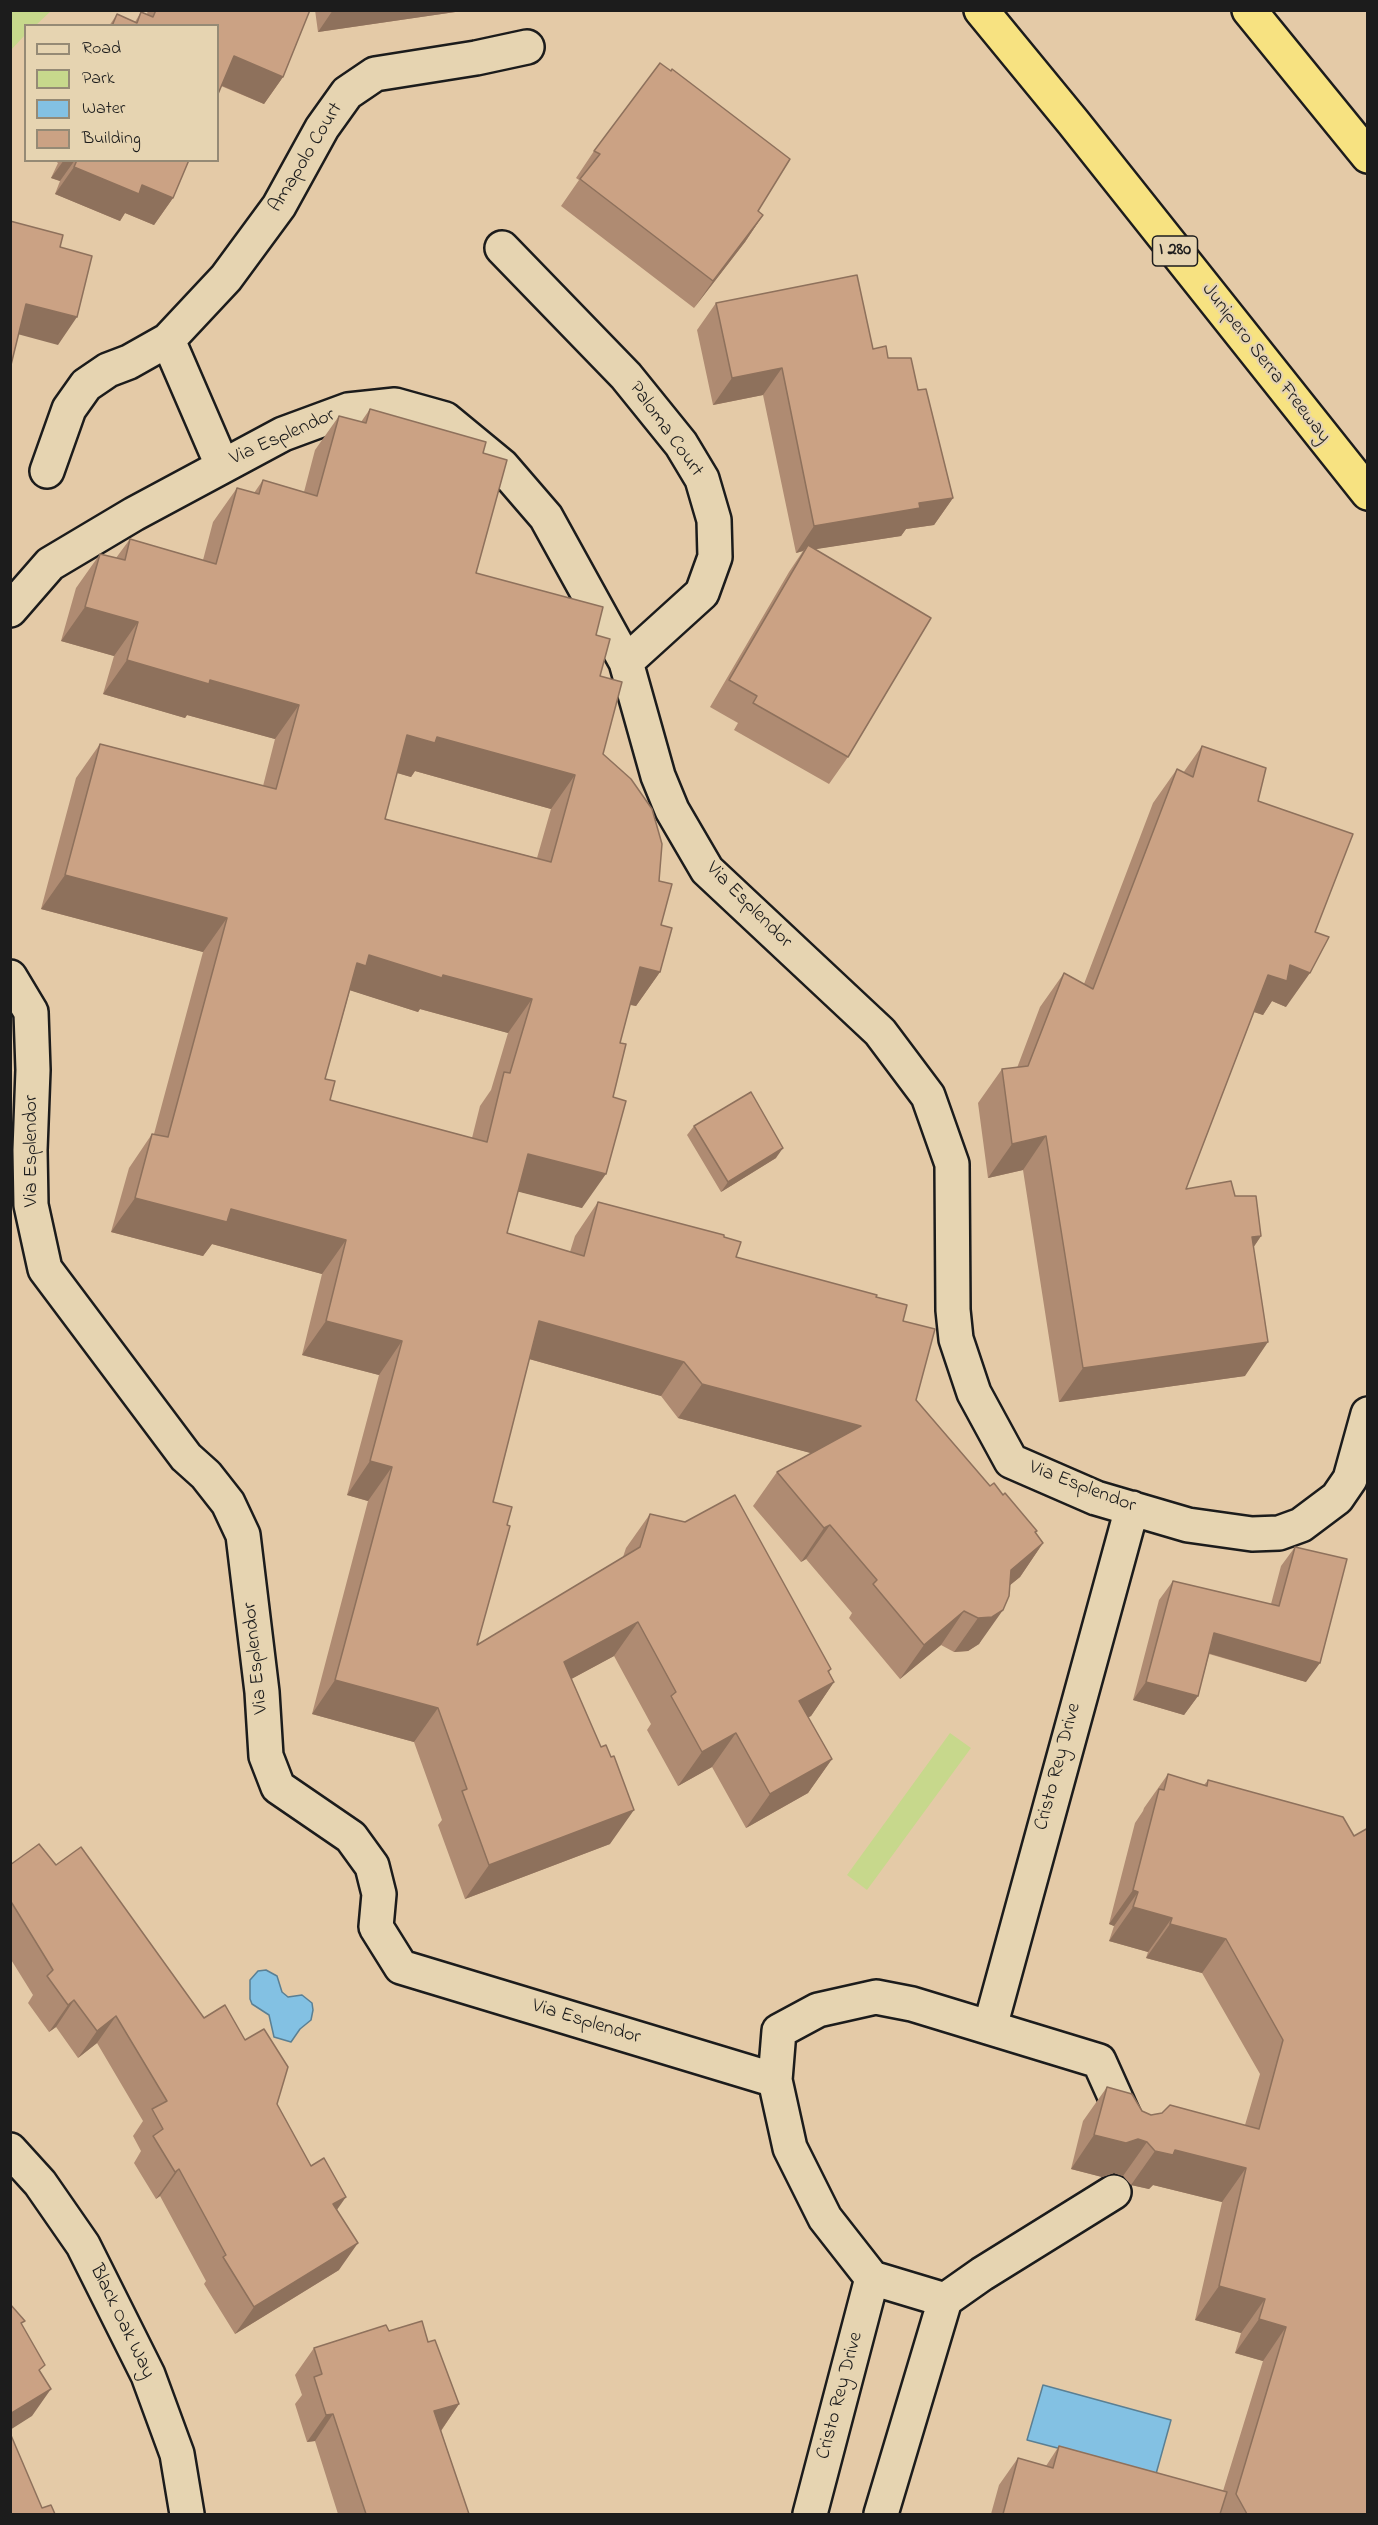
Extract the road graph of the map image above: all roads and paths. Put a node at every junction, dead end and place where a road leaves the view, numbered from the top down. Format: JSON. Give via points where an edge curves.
{"nodes":[{"id":1,"x":981,"y":10,"type":"edge"},
{"id":2,"x":1249,"y":10,"type":"edge"},
{"id":3,"x":527,"y":48,"type":"dead end"},
{"id":4,"x":1368,"y":156,"type":"edge"},
{"id":5,"x":502,"y":248,"type":"dead end"},
{"id":6,"x":168,"y":340,"type":"junction"},
{"id":7,"x":222,"y":465,"type":"junction"},
{"id":8,"x":47,"y":471,"type":"dead end"},
{"id":9,"x":1368,"y":494,"type":"edge"},
{"id":10,"x":10,"y":610,"type":"edge"},
{"id":11,"x":626,"y":662,"type":"junction"},
{"id":12,"x":10,"y":977,"type":"edge"},
{"id":13,"x":1368,"y":1414,"type":"edge"},
{"id":14,"x":1132,"y":1508,"type":"junction"},
{"id":15,"x":990,"y":2026,"type":"junction"},
{"id":16,"x":775,"y":2080,"type":"junction"},
{"id":17,"x":1130,"y":2130,"type":"edge"},
{"id":18,"x":10,"y":2150,"type":"edge"},
{"id":19,"x":1114,"y":2192,"type":"dead end"},
{"id":20,"x":872,"y":2278,"type":"junction"},
{"id":21,"x":945,"y":2300,"type":"junction"},
{"id":22,"x":188,"y":2514,"type":"edge"},
{"id":23,"x":810,"y":2514,"type":"edge"},
{"id":24,"x":881,"y":2514,"type":"edge"}],
"edges":[{"from":1,"to":9,"type":"highway","name":"Junipero Serra Freeway","number":"I 280"},
{"from":2,"to":4,"type":"highway"},
{"from":3,"to":6,"type":"street","name":"Amapolo Court","via":[[375,74],[346,93],[254,242]]},
{"from":5,"to":11,"type":"street","name":"Paloma Court","via":[[626,376],[681,444],[702,479],[714,520],[715,556],[702,593]]},
{"from":6,"to":7,"type":"street"},
{"from":6,"to":8,"type":"street","name":"Amapolo Court","via":[[86,385],[69,409]]},
{"from":7,"to":10,"type":"street","name":"Via Esplendor","via":[[50,564]]},
{"from":7,"to":11,"type":"street","name":"Via Esplendor","via":[[283,434],[348,410],[395,405],[445,419],[502,466],[546,517]]},
{"from":11,"to":14,"type":"street","name":"Via Esplendor","via":[[658,776],[672,810],[707,870],[880,1032],[928,1096],[952,1164],[956,1339],[974,1393],[1011,1461],[1096,1498]]},
{"from":12,"to":16,"type":"street","name":"Via Esplendor","via":[[31,1012],[31,1205],[45,1269],[186,1457],[228,1503],[243,1535],[266,1756],[278,1787],[351,1837],[372,1866],[379,1894],[376,1927],[401,1967]]},
{"from":13,"to":14,"type":"street","name":"Via Esplendor","via":[[1350,1479],[1337,1498],[1301,1525],[1279,1533],[1252,1534],[1188,1525]]},
{"from":14,"to":15,"type":"street","name":"Cristo Rey Drive"},
{"from":15,"to":16,"type":"street","via":[[876,1997],[818,2010],[779,2031]]},
{"from":15,"to":17,"type":"street","via":[[1099,2061]]},
{"from":16,"to":20,"type":"street","via":[[790,2148],[825,2218]]},
{"from":18,"to":22,"type":"street","name":"Black Oak Way","via":[[40,2183],[83,2246],[148,2375],[177,2454]]},
{"from":19,"to":21,"type":"street"},
{"from":20,"to":21,"type":"street"},
{"from":20,"to":23,"type":"street","name":"Cristo Rey Drive"},
{"from":21,"to":24,"type":"street"}]}
